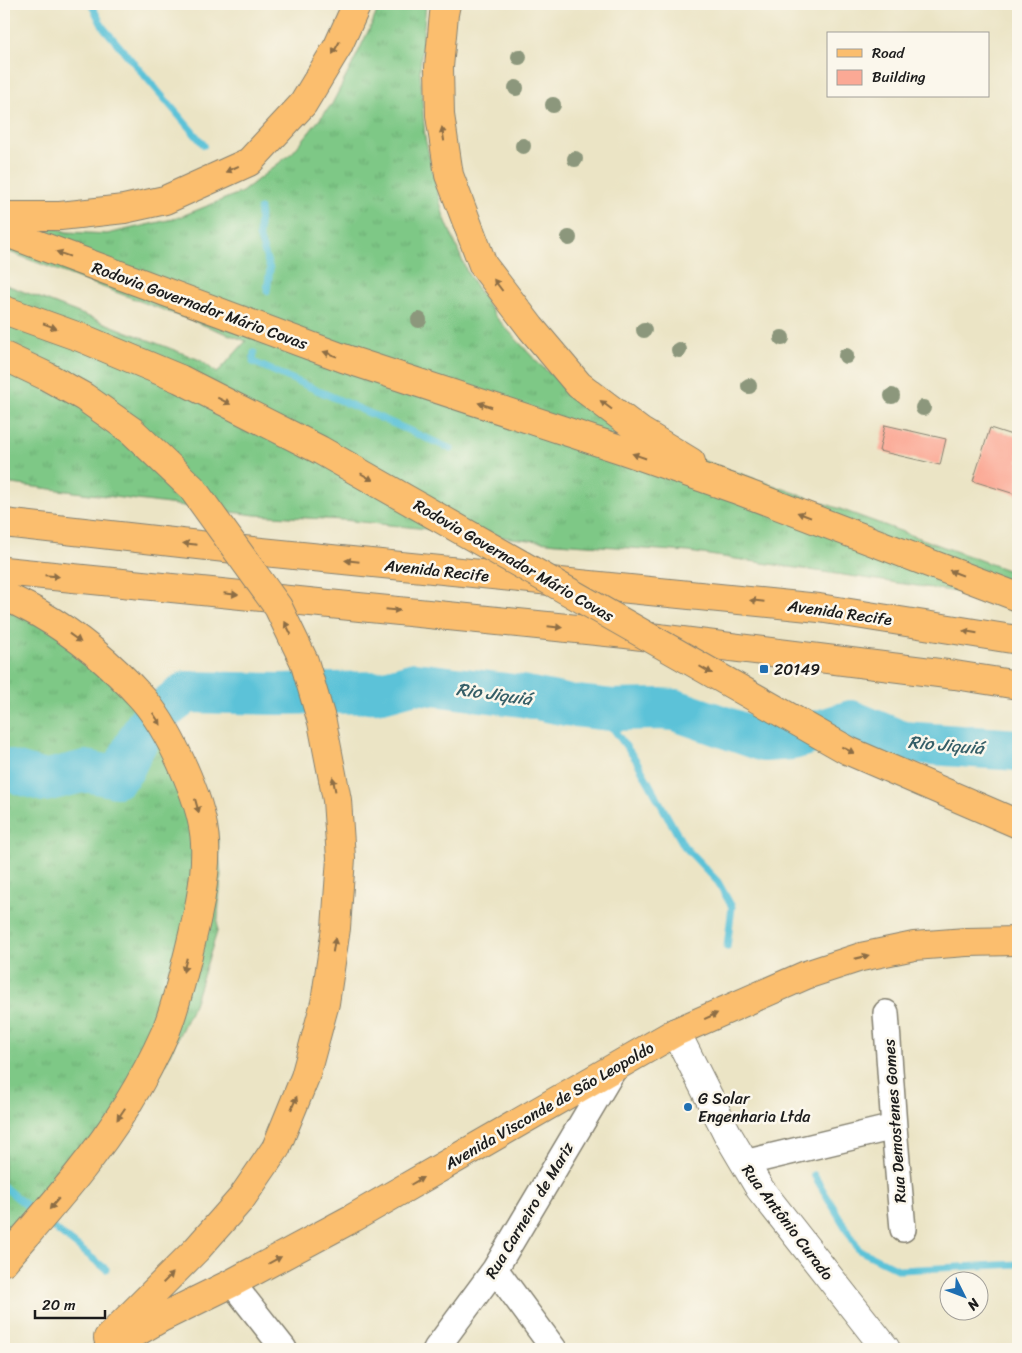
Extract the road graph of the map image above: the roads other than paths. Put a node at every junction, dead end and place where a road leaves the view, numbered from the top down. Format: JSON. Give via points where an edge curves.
{"nodes":[{"id":1,"x":357,"y":4,"type":"edge"},
{"id":2,"x":446,"y":4,"type":"edge"},
{"id":3,"x":4,"y":216,"type":"edge"},
{"id":4,"x":4,"y":232,"type":"edge"},
{"id":5,"x":4,"y":310,"type":"edge"},
{"id":6,"x":4,"y":356,"type":"edge"},
{"id":7,"x":735,"y":489,"type":"junction"},
{"id":8,"x":4,"y":523,"type":"edge"},
{"id":9,"x":4,"y":571,"type":"edge"},
{"id":10,"x":4,"y":595,"type":"edge"},
{"id":11,"x":1018,"y":597,"type":"edge"},
{"id":12,"x":1018,"y":640,"type":"edge"},
{"id":13,"x":1018,"y":685,"type":"edge"},
{"id":14,"x":1018,"y":824,"type":"edge"},
{"id":15,"x":1018,"y":941,"type":"edge"},
{"id":16,"x":886,"y":1013,"type":"dead end"},
{"id":17,"x":676,"y":1032,"type":"junction"},
{"id":18,"x":615,"y":1067,"type":"junction"},
{"id":19,"x":894,"y":1128,"type":"junction"},
{"id":20,"x":744,"y":1163,"type":"junction"},
{"id":21,"x":903,"y":1229,"type":"dead end"},
{"id":22,"x":4,"y":1261,"type":"edge"},
{"id":23,"x":495,"y":1268,"type":"junction"},
{"id":24,"x":232,"y":1283,"type":"junction"},
{"id":25,"x":97,"y":1349,"type":"edge"},
{"id":26,"x":108,"y":1349,"type":"edge"},
{"id":27,"x":284,"y":1349,"type":"edge"},
{"id":28,"x":436,"y":1349,"type":"edge"},
{"id":29,"x":554,"y":1349,"type":"edge"},
{"id":30,"x":886,"y":1349,"type":"edge"}],
"edges":[{"from":1,"to":3,"type":"main road","one_way":true,"via":[[338,46],[303,104],[249,162],[165,200],[124,209],[60,216]]},
{"from":7,"to":2,"type":"main road","one_way":true,"via":[[640,430],[579,385],[483,265],[449,175],[440,115],[439,67]]},
{"from":7,"to":4,"type":"main road","name":"Rodovia Governador Mário Covas","one_way":true,"via":[[342,358]]},
{"from":5,"to":14,"type":"main road","name":"Rodovia Governador Mário Covas","one_way":true,"bridge":true,"via":[[180,379],[320,450],[849,751]]},
{"from":25,"to":6,"type":"main road","one_way":true,"bridge":true,"via":[[197,1249],[241,1199],[276,1148],[305,1077],[324,1003],[336,928],[340,858],[337,800],[322,722],[304,660],[278,607],[192,488],[132,430],[84,397]]},
{"from":11,"to":7,"type":"main road","name":"Rodovia Governador Mário Covas","one_way":true},
{"from":12,"to":8,"type":"main road","name":"Avenida Recife","one_way":true,"via":[[819,608]]},
{"from":9,"to":13,"type":"main road","one_way":true,"via":[[616,633]]},
{"from":10,"to":22,"type":"main road","one_way":true,"via":[[75,638],[144,700],[181,760],[201,818],[205,843],[196,922],[166,1032],[126,1106],[84,1167]]},
{"from":17,"to":15,"type":"main road","name":"Avenida Visconde de São Leopoldo","one_way":true,"via":[[806,975],[861,957],[914,946]]},
{"from":16,"to":19,"type":"street","name":"Rua Demostenes Gomes"},
{"from":17,"to":18,"type":"main road","name":"Avenida Visconde de São Leopoldo"},
{"from":17,"to":20,"type":"street","name":"Rua Antônio Curado"},
{"from":18,"to":23,"type":"street","name":"Rua Carneiro de Mariz"},
{"from":24,"to":18,"type":"main road","name":"Avenida Visconde de São Leopoldo","one_way":true,"via":[[353,1218]]},
{"from":19,"to":20,"type":"street"},
{"from":19,"to":21,"type":"street","name":"Rua Demostenes Gomes"},
{"from":20,"to":30,"type":"street","name":"Rua Antônio Curado","via":[[760,1189]]},
{"from":23,"to":28,"type":"street","name":"Rua Carneiro de Mariz"},
{"from":23,"to":29,"type":"street"},
{"from":24,"to":26,"type":"main road","name":"Avenida Visconde de São Leopoldo"},
{"from":24,"to":27,"type":"street"}]}
